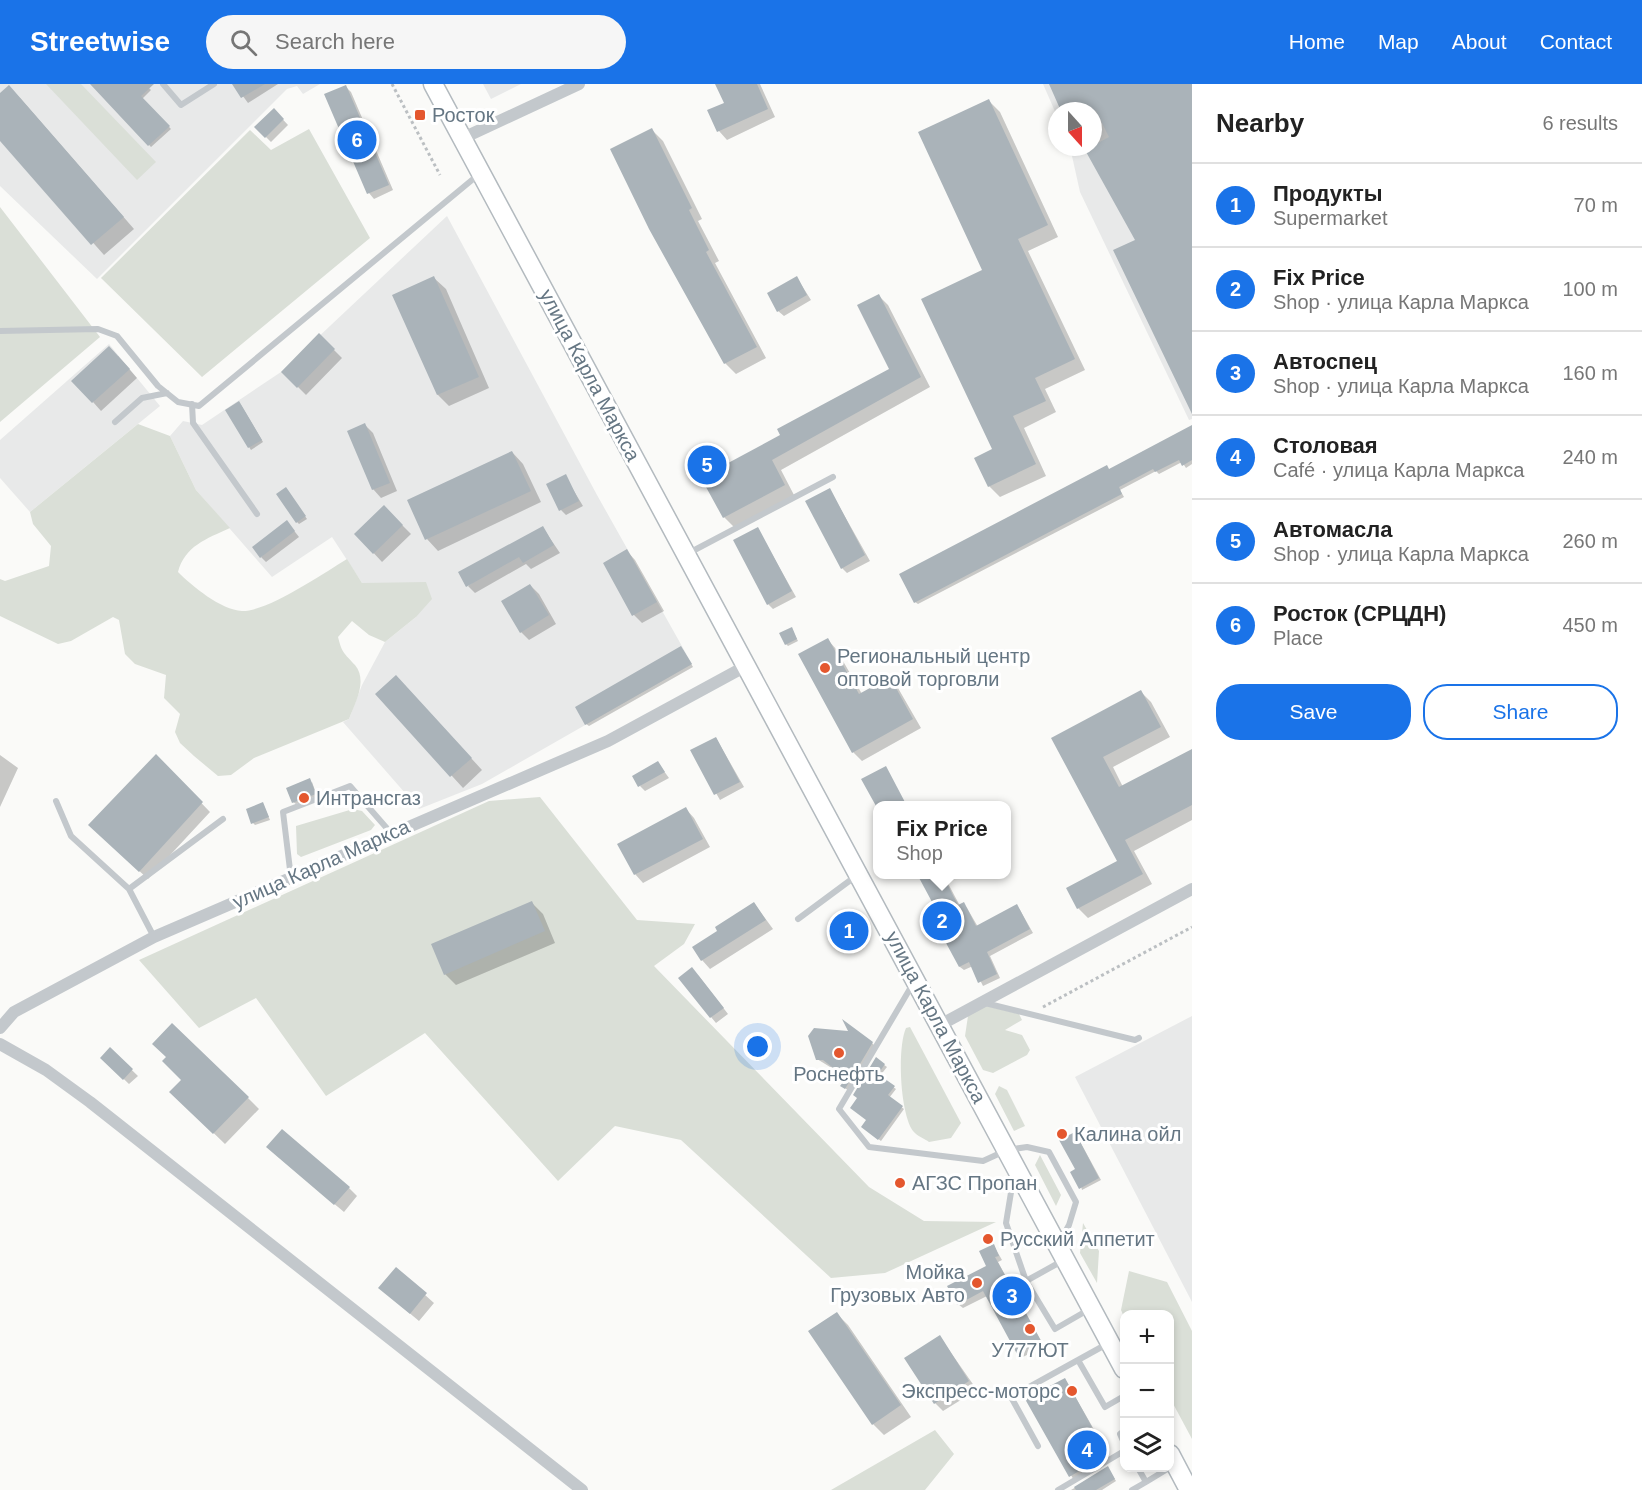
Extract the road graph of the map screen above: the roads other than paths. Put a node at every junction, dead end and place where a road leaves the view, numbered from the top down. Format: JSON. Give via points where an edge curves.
{"nodes":[{"id":1,"x":164,"y":84,"type":"edge"},
{"id":2,"x":214,"y":84,"type":"edge"},
{"id":3,"x":433,"y":84,"type":"edge"},
{"id":4,"x":579,"y":84,"type":"edge"},
{"id":5,"x":463,"y":138,"type":"junction"},
{"id":6,"x":481,"y":172,"type":"junction"},
{"id":7,"x":0,"y":331,"type":"edge"},
{"id":8,"x":167,"y":393,"type":"junction"},
{"id":9,"x":192,"y":404,"type":"junction"},
{"id":10,"x":115,"y":422,"type":"dead end"},
{"id":11,"x":833,"y":477,"type":"dead end"},
{"id":12,"x":257,"y":514,"type":"dead end"},
{"id":13,"x":686,"y":555,"type":"junction"},
{"id":14,"x":746,"y":666,"type":"junction"},
{"id":15,"x":56,"y":801,"type":"dead end"},
{"id":16,"x":223,"y":819,"type":"dead end"},
{"id":17,"x":391,"y":833,"type":"junction"},
{"id":18,"x":859,"y":874,"type":"junction"},
{"id":19,"x":291,"y":878,"type":"junction"},
{"id":20,"x":129,"y":889,"type":"junction"},
{"id":21,"x":1192,"y":889,"type":"edge"},
{"id":22,"x":798,"y":919,"type":"dead end"},
{"id":23,"x":154,"y":937,"type":"junction"},
{"id":24,"x":915,"y":979,"type":"junction"},
{"id":25,"x":982,"y":1002,"type":"junction"},
{"id":26,"x":940,"y":1025,"type":"junction"},
{"id":27,"x":0,"y":1028,"type":"edge"},
{"id":28,"x":1139,"y":1038,"type":"dead end"},
{"id":29,"x":0,"y":1044,"type":"edge"},
{"id":30,"x":1006,"y":1150,"type":"junction"},
{"id":31,"x":1015,"y":1167,"type":"junction"},
{"id":32,"x":1061,"y":1253,"type":"junction"},
{"id":33,"x":1026,"y":1281,"type":"junction"},
{"id":34,"x":1091,"y":1308,"type":"junction"},
{"id":35,"x":1110,"y":1342,"type":"junction"},
{"id":36,"x":1078,"y":1360,"type":"junction"},
{"id":37,"x":1122,"y":1364,"type":"edge"},
{"id":38,"x":1120,"y":1399,"type":"edge"},
{"id":39,"x":1038,"y":1446,"type":"dead end"},
{"id":40,"x":1120,"y":1454,"type":"edge"},
{"id":41,"x":1174,"y":1469,"type":"edge"},
{"id":42,"x":1141,"y":1472,"type":"edge"},
{"id":43,"x":1159,"y":1472,"type":"edge"},
{"id":44,"x":1146,"y":1482,"type":"junction"},
{"id":45,"x":1184,"y":1488,"type":"edge"},
{"id":46,"x":582,"y":1490,"type":"edge"},
{"id":47,"x":1058,"y":1490,"type":"edge"},
{"id":48,"x":1132,"y":1490,"type":"edge"}],
"edges":[{"from":1,"to":2,"type":"lane","via":[[181,105]]},
{"from":3,"to":5,"type":"main road","name":"улица Карла Маркса"},
{"from":4,"to":5,"type":"street"},
{"from":5,"to":6,"type":"main road","name":"улица Карла Маркса"},
{"from":6,"to":9,"type":"lane","via":[[199,406]]},
{"from":6,"to":13,"type":"main road","name":"улица Карла Маркса"},
{"from":7,"to":8,"type":"lane","via":[[98,329],[117,336]]},
{"from":8,"to":9,"type":"lane","via":[[178,402]]},
{"from":8,"to":10,"type":"lane","via":[[142,398]]},
{"from":9,"to":12,"type":"lane","via":[[193,423]]},
{"from":11,"to":13,"type":"lane"},
{"from":13,"to":14,"type":"main road","name":"улица Карла Маркса"},
{"from":14,"to":17,"type":"street","name":"улица Карла Маркса","via":[[608,741]]},
{"from":14,"to":18,"type":"main road","name":"улица Карла Маркса"},
{"from":15,"to":20,"type":"lane","via":[[71,836]]},
{"from":16,"to":20,"type":"lane"},
{"from":17,"to":19,"type":"street","name":"улица Карла Маркса"},
{"from":17,"to":19,"type":"lane","via":[[350,786],[283,812]]},
{"from":18,"to":22,"type":"lane"},
{"from":18,"to":24,"type":"main road","name":"улица Карла Маркса"},
{"from":19,"to":23,"type":"street","name":"улица Карла Маркса"},
{"from":20,"to":23,"type":"lane"},
{"from":21,"to":25,"type":"street"},
{"from":23,"to":27,"type":"street","name":"улица Карла Маркса","via":[[14,1012]]},
{"from":24,"to":26,"type":"main road","name":"улица Карла Маркса"},
{"from":24,"to":30,"type":"lane","via":[[839,1109],[869,1147],[983,1161]]},
{"from":25,"to":26,"type":"street"},
{"from":25,"to":28,"type":"lane"},
{"from":26,"to":30,"type":"main road","name":"улица Карла Маркса"},
{"from":29,"to":46,"type":"street","via":[[46,1070],[90,1102]]},
{"from":30,"to":31,"type":"main road","name":"улица Карла Маркса"},
{"from":30,"to":32,"type":"lane","via":[[1027,1147],[1049,1152],[1077,1202]]},
{"from":31,"to":32,"type":"main road","name":"улица Карла Маркса"},
{"from":31,"to":33,"type":"lane","via":[[1006,1223]]},
{"from":32,"to":33,"type":"lane"},
{"from":32,"to":34,"type":"main road","name":"улица Карла Маркса"},
{"from":33,"to":34,"type":"lane","via":[[1055,1329]]},
{"from":34,"to":35,"type":"main road","name":"улица Карла Маркса"},
{"from":35,"to":36,"type":"lane"},
{"from":35,"to":37,"type":"main road","name":"улица Карла Маркса"},
{"from":36,"to":38,"type":"lane","via":[[1105,1407]]},
{"from":36,"to":39,"type":"lane","via":[[1011,1397]]},
{"from":40,"to":47,"type":"lane"},
{"from":41,"to":45,"type":"main road"},
{"from":42,"to":44,"type":"lane"},
{"from":43,"to":44,"type":"lane"},
{"from":44,"to":48,"type":"lane"}]}
